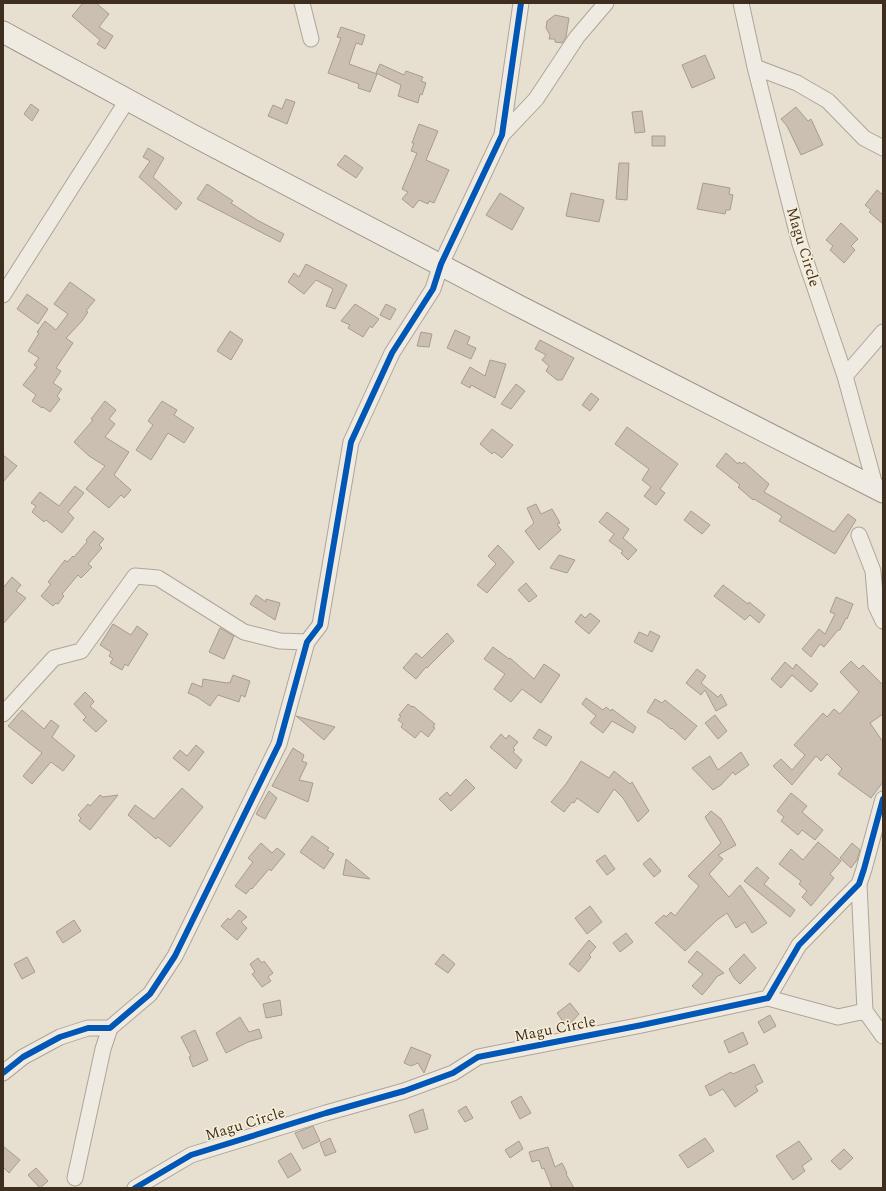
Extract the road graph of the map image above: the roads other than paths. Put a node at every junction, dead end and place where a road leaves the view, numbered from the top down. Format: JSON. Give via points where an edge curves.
{"nodes":[{"id":1,"x":302,"y":3,"type":"edge"},
{"id":2,"x":521,"y":3,"type":"edge"},
{"id":3,"x":606,"y":3,"type":"edge"},
{"id":4,"x":741,"y":3,"type":"edge"},
{"id":5,"x":3,"y":32,"type":"edge"},
{"id":6,"x":311,"y":39,"type":"dead end"},
{"id":7,"x":754,"y":67,"type":"junction"},
{"id":8,"x":128,"y":100,"type":"junction"},
{"id":9,"x":502,"y":135,"type":"junction"},
{"id":10,"x":883,"y":148,"type":"edge"},
{"id":11,"x":441,"y":264,"type":"junction"},
{"id":12,"x":3,"y":294,"type":"edge"},
{"id":13,"x":883,"y":332,"type":"edge"},
{"id":14,"x":846,"y":376,"type":"junction"},
{"id":15,"x":879,"y":490,"type":"edge"},
{"id":16,"x":859,"y":535,"type":"dead end"},
{"id":17,"x":883,"y":622,"type":"edge"},
{"id":18,"x":307,"y":642,"type":"junction"},
{"id":19,"x":3,"y":714,"type":"edge"},
{"id":20,"x":883,"y":799,"type":"edge"},
{"id":21,"x":859,"y":884,"type":"junction"},
{"id":22,"x":768,"y":998,"type":"junction"},
{"id":23,"x":865,"y":1011,"type":"junction"},
{"id":24,"x":110,"y":1028,"type":"junction"},
{"id":25,"x":883,"y":1036,"type":"edge"},
{"id":26,"x":3,"y":1073,"type":"edge"},
{"id":27,"x":75,"y":1178,"type":"dead end"},
{"id":28,"x":134,"y":1188,"type":"edge"}],
"edges":[{"from":1,"to":6,"type":"street"},
{"from":2,"to":9,"type":"street"},
{"from":3,"to":9,"type":"street","via":[[577,37],[536,99]]},
{"from":4,"to":7,"type":"street","name":"Magu Circle"},
{"from":5,"to":8,"type":"main road"},
{"from":7,"to":10,"type":"street","via":[[797,83],[828,101],[864,138]]},
{"from":7,"to":14,"type":"street","name":"Magu Circle","via":[[800,244]]},
{"from":8,"to":11,"type":"main road"},
{"from":8,"to":12,"type":"street"},
{"from":9,"to":11,"type":"street"},
{"from":11,"to":15,"type":"main road"},
{"from":11,"to":18,"type":"street","via":[[434,289],[392,353],[351,442],[320,625]]},
{"from":13,"to":14,"type":"street"},
{"from":14,"to":15,"type":"street","name":"Magu Circle"},
{"from":16,"to":17,"type":"street","via":[[872,571],[876,606]]},
{"from":18,"to":19,"type":"street","via":[[280,641],[244,632],[158,578],[135,576],[81,651],[54,658]]},
{"from":18,"to":24,"type":"street","via":[[279,744],[175,956],[150,994]]},
{"from":20,"to":21,"type":"street"},
{"from":21,"to":22,"type":"street","via":[[799,945]]},
{"from":21,"to":23,"type":"street"},
{"from":22,"to":23,"type":"street","via":[[838,1017]]},
{"from":22,"to":28,"type":"street","name":"Magu Circle","via":[[478,1057],[453,1073],[404,1091],[191,1155]]},
{"from":23,"to":25,"type":"street"},
{"from":24,"to":26,"type":"street","via":[[88,1028],[60,1037],[23,1057]]},
{"from":24,"to":27,"type":"street","via":[[102,1049]]}]}
